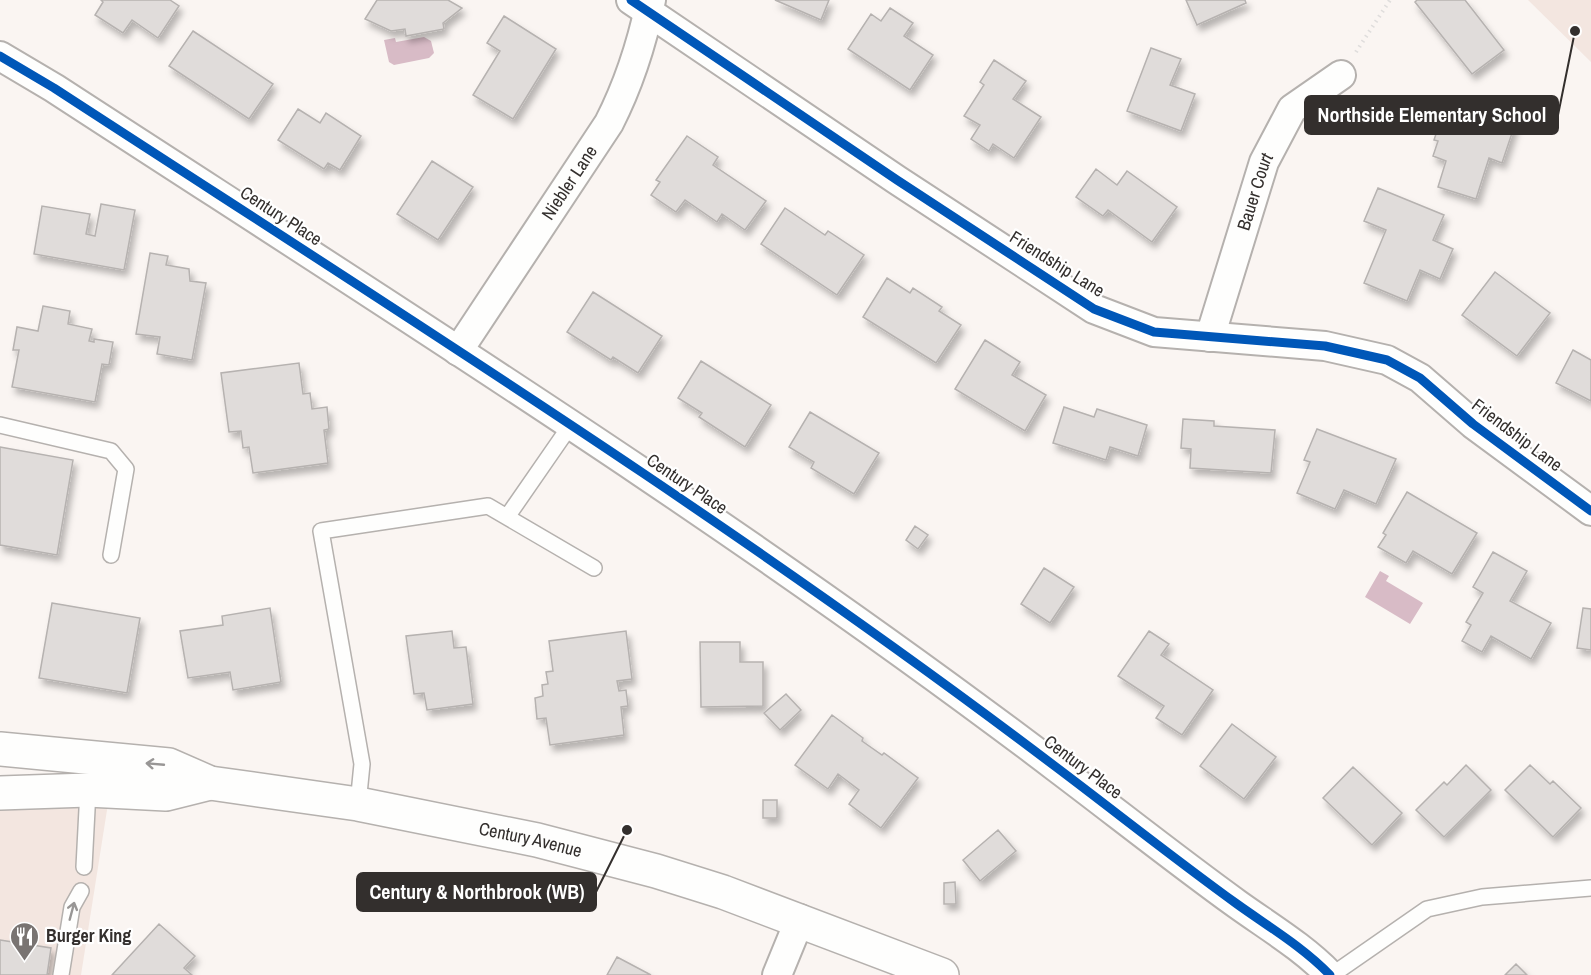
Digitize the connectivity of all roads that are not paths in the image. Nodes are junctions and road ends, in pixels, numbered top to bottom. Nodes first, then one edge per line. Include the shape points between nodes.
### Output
1 (643, 4) edge
2 (0, 56) edge
3 (1341, 75) road end
4 (1210, 338) junction
5 (458, 351) junction
6 (0, 425) edge
7 (570, 426) junction
8 (1591, 511) edge
9 (507, 517) junction
10 (111, 555) dead end
11 (594, 568) dead end
12 (0, 749) edge
13 (210, 783) junction
14 (88, 790) junction
15 (0, 793) edge
16 (358, 804) junction
17 (84, 867) dead end
18 (1591, 888) edge
19 (81, 891) dead end
20 (800, 919) junction
21 (61, 975) edge
22 (777, 975) edge
23 (942, 975) edge
24 (1331, 975) edge

1 - 4 street, Friendship Lane via 887,174 1094,309 1154,332
1 - 5 street, Niebler Lane via 643,40 609,123
2 - 5 street, Century Place
3 - 4 street, Bauer Court via 1292,109 1264,162
4 - 8 street, Friendship Lane via 1325,346 1387,360 1420,378 1473,424
5 - 7 street, Century Place
6 - 10 lane via 111,451 126,469
7 - 9 lane
7 - 24 street, Century Place via 780,566 1000,724
9 - 11 lane
9 - 16 lane via 489,506 321,531 363,764
13 -> 12 main road, Century Avenue via 169,765
13 - 14 main road, Century Avenue via 166,794
13 - 16 main road, Century Avenue
14 - 15 main road, Century Avenue
14 - 17 lane
16 - 20 main road, Century Avenue via 537,840 656,871
18 - 24 lane via 1482,897 1427,909
21 -> 19 lane via 72,907
20 - 22 street
20 - 23 main road, Century Avenue

